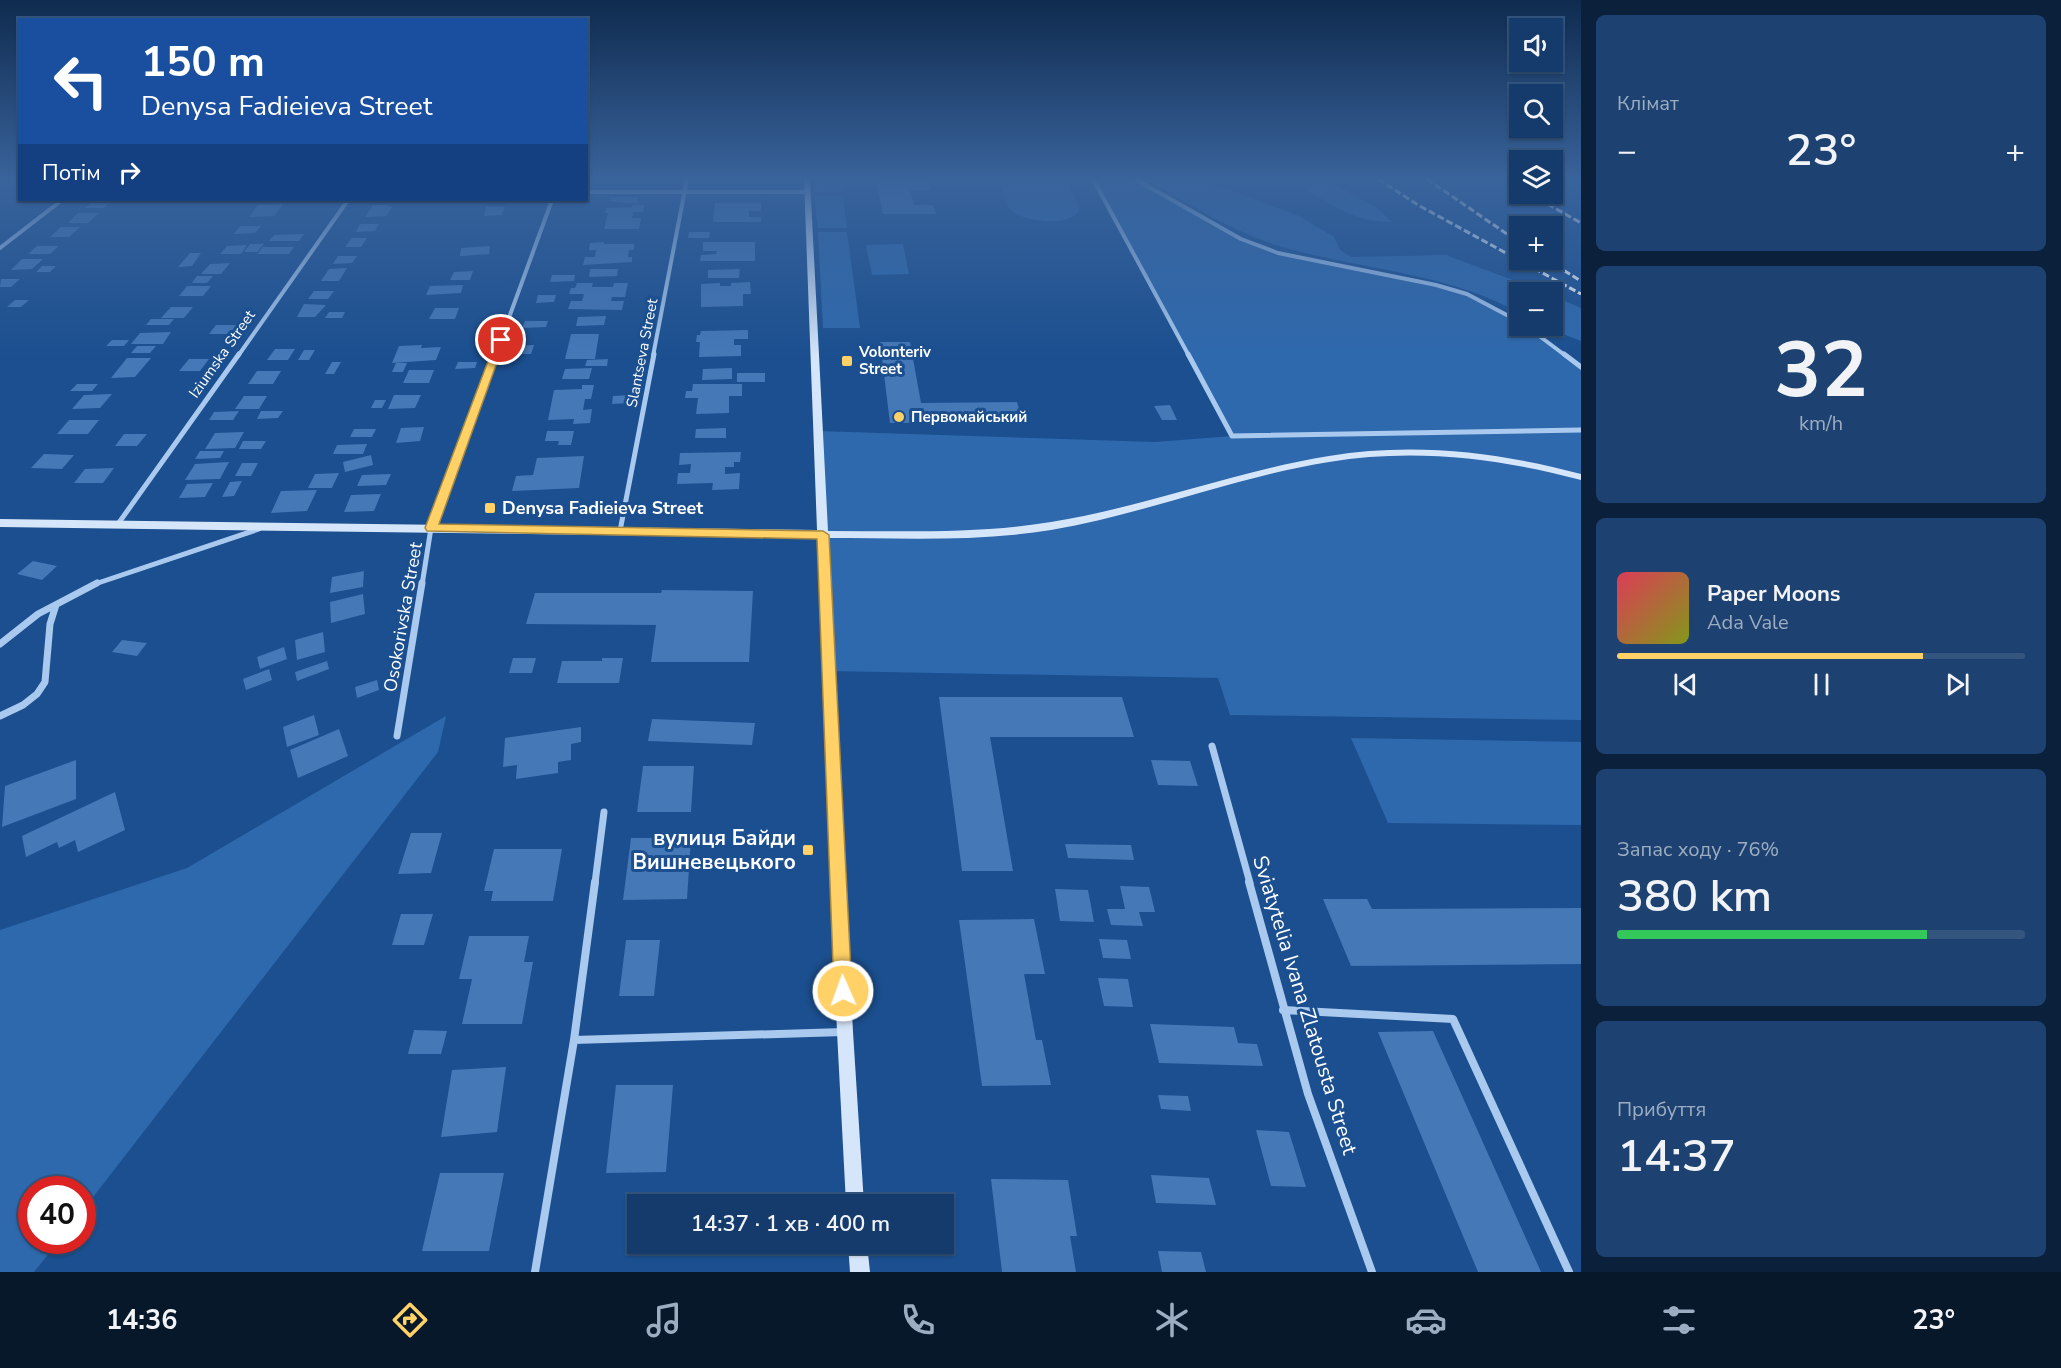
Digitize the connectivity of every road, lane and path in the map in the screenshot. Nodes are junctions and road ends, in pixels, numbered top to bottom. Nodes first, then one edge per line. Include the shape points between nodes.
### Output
1 (12, 238) edge
2 (321, 238) edge
3 (538, 238) edge
4 (676, 238) edge
5 (809, 238) edge
6 (1125, 238) edge
7 (1240, 238) edge
8 (0, 248) edge
9 (1509, 316) edge
10 (1539, 336) edge
11 (1581, 368) edge
12 (1581, 430) edge
13 (1581, 477) edge
14 (0, 523) edge
15 (118, 524) junction
16 (269, 526) junction
17 (431, 528) junction
18 (621, 531) junction
19 (823, 535) junction
20 (56, 604) junction
21 (0, 644) edge
22 (0, 716) edge
23 (397, 736) dead end
24 (1212, 746) dead end
25 (604, 812) dead end
26 (1283, 1010) junction
27 (845, 1032) junction
28 (574, 1040) junction
29 (854, 1194) edge
30 (859, 1254) edge
31 (535, 1272) edge
32 (860, 1272) edge
33 (1372, 1272) edge
34 (1569, 1272) edge

1 - 8 street
2 - 15 street, Iziumska Street
3 - 17 street, Osokorivska Street
4 - 18 street, Slantseva Street
5 - 19 street
6 - 12 street via 1232,436
7 - 9 street via 1278,253 1436,285 1467,294
10 - 11 street
13 - 19 street via 1461,454 1371,453 1325,460 1049,527 968,533
14 - 15 street
15 - 16 street
16 - 17 street
16 - 20 street via 88,586
17 - 18 street
17 - 23 street, Osokorivska Street
18 - 19 street
19 - 27 street
20 - 21 street
20 - 22 street via 46,636 46,684 32,701
24 - 26 street, Sviatytelia Ivana Zlatousta Street
25 - 28 street
26 - 33 street, Sviatytelia Ivana Zlatousta Street via 1308,1094
26 - 34 street via 1453,1019
27 - 28 street
27 - 29 street
28 - 31 street
30 - 32 street

